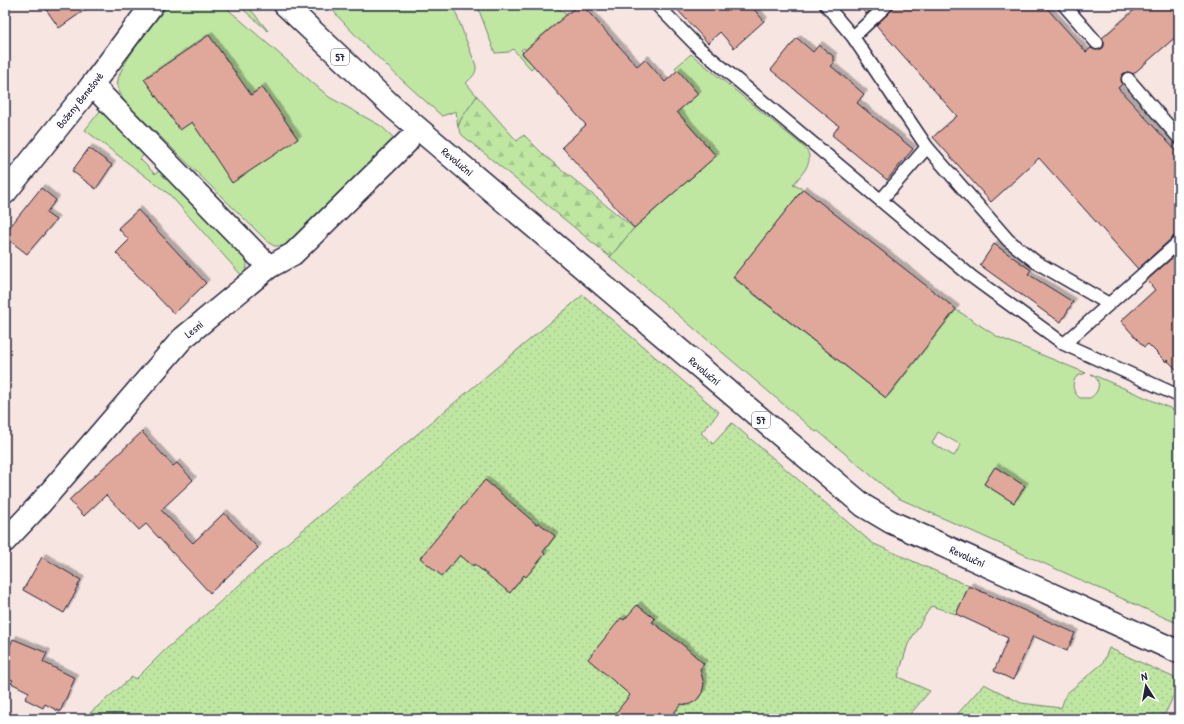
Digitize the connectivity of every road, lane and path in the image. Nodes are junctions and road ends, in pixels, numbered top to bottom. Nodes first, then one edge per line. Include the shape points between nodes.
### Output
1 (152, 5) edge
2 (285, 5) edge
3 (657, 5) edge
4 (826, 5) edge
5 (887, 5) edge
6 (1064, 5) edge
7 (853, 36) junction
8 (1097, 43) dead end
9 (1128, 79) dead end
10 (92, 85) junction
11 (1179, 138) edge
12 (407, 142) dead end
13 (927, 147) junction
14 (5, 193) edge
15 (881, 200) junction
16 (1179, 242) edge
17 (270, 267) junction
18 (1109, 304) junction
19 (1064, 344) junction
20 (1179, 396) edge
21 (5, 541) edge
22 (1179, 652) edge

1 - 10 main road, Boženy Benešové
2 - 22 main road, Revoluční / 57 via 394,108 864,506 891,522
3 - 15 lane via 699,48
4 - 7 lane
5 - 7 lane
6 - 8 lane
7 - 13 lane
9 - 11 lane
10 - 14 main road, Boženy Benešové
10 - 17 main road
12 - 17 main road, Lesní via 293,254
13 - 15 lane
13 - 18 lane via 1008,240 1036,262
15 - 19 lane via 972,277
16 - 18 lane
17 - 21 main road, Lesní via 182,339 40,505
18 - 19 lane
19 - 20 lane

